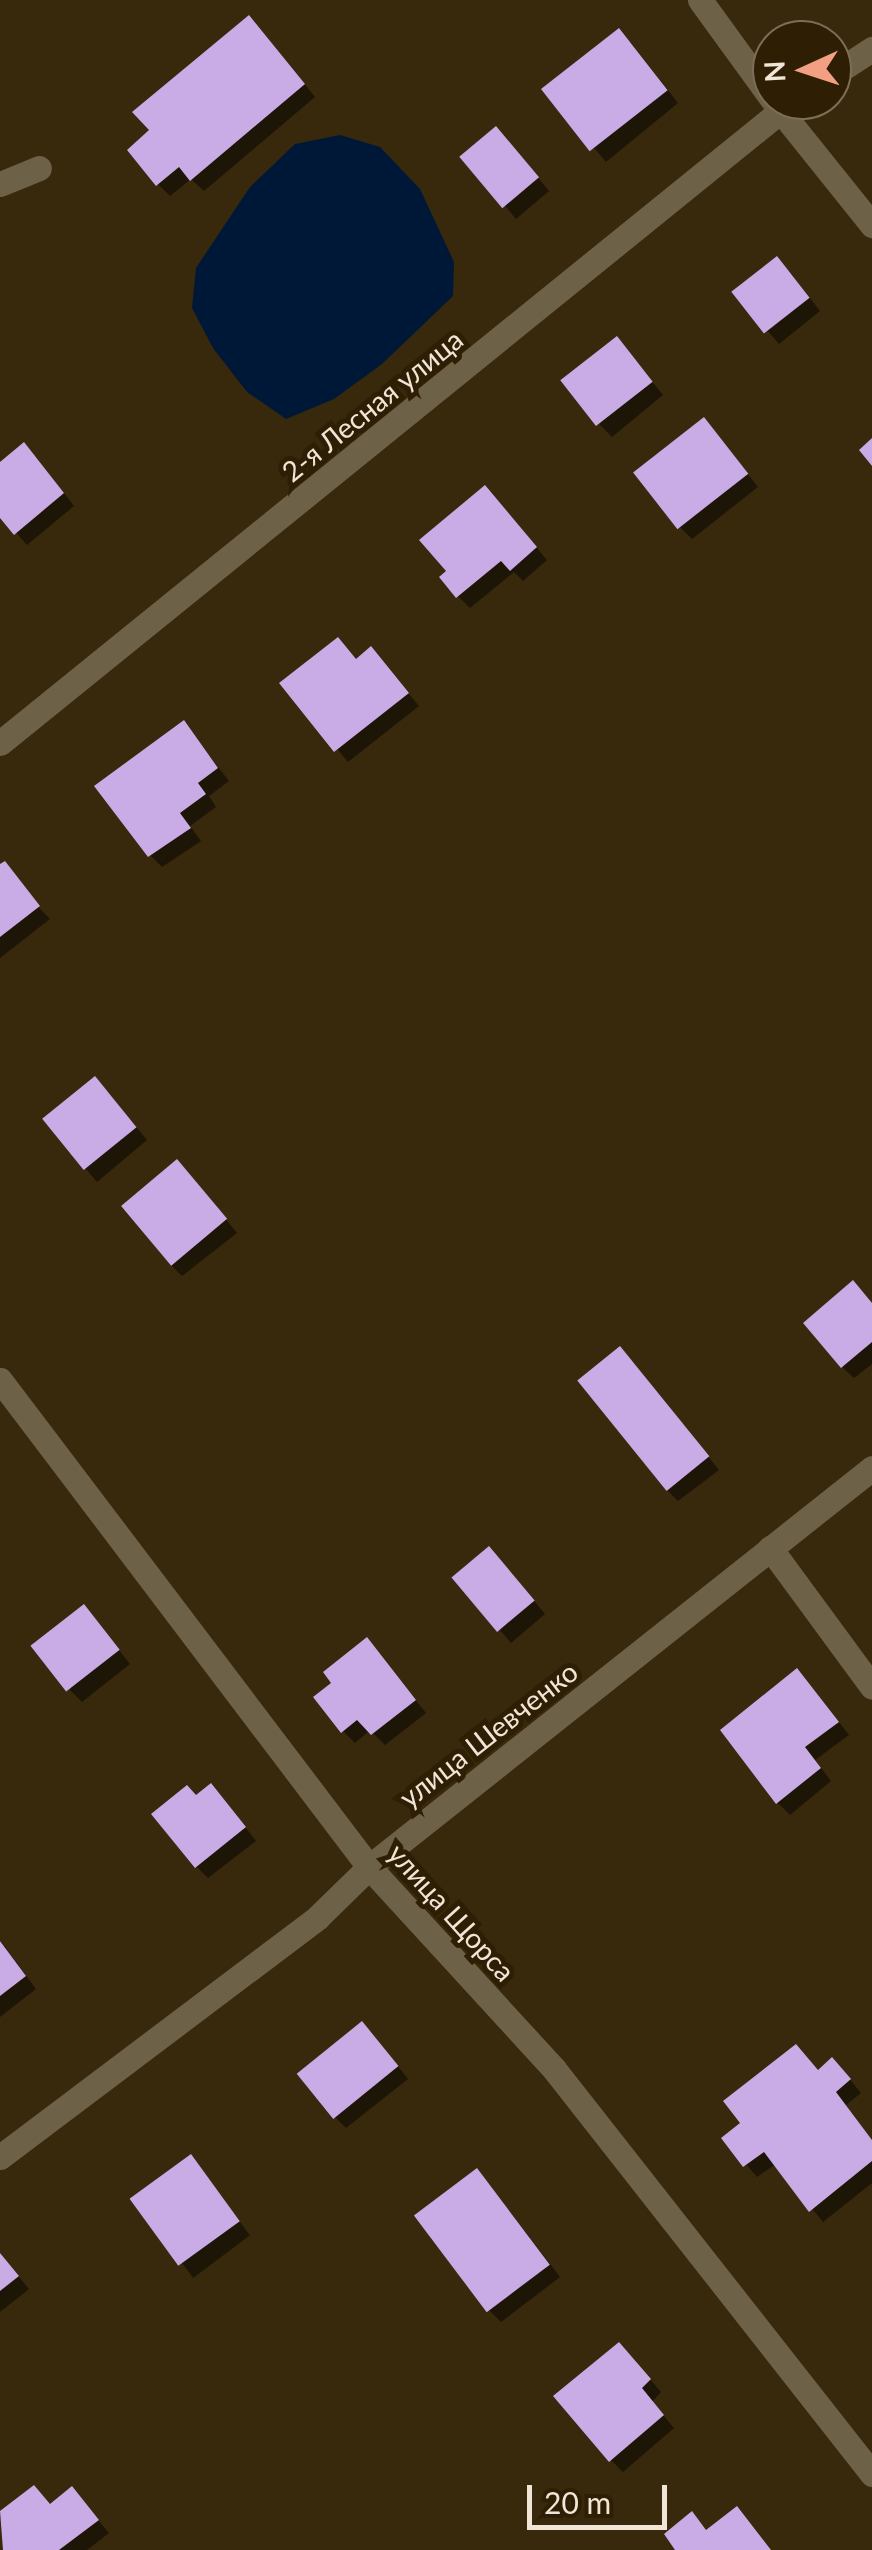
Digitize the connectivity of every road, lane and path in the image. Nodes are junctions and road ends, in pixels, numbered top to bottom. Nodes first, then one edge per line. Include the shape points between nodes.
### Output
1 (700, 0) edge
2 (752, 67) edge
3 (757, 120) edge
4 (793, 120) edge
5 (38, 168) dead end
6 (0, 184) edge
7 (872, 225) edge
8 (0, 743) edge
9 (0, 1380) edge
10 (872, 1468) edge
11 (770, 1548) junction
12 (872, 1687) edge
13 (369, 1867) junction
14 (0, 2157) edge
15 (872, 2474) edge

1 - 2 street
3 - 8 street, 2-я Лесная улица
4 - 7 street
5 - 6 street
9 - 13 street, улица Щорса
10 - 11 street, улица Шевченко
11 - 12 street
11 - 13 street, улица Шевченко
13 - 14 street, улица Шевченко via 318,1917
13 - 15 street, улица Щорса via 554,2070

